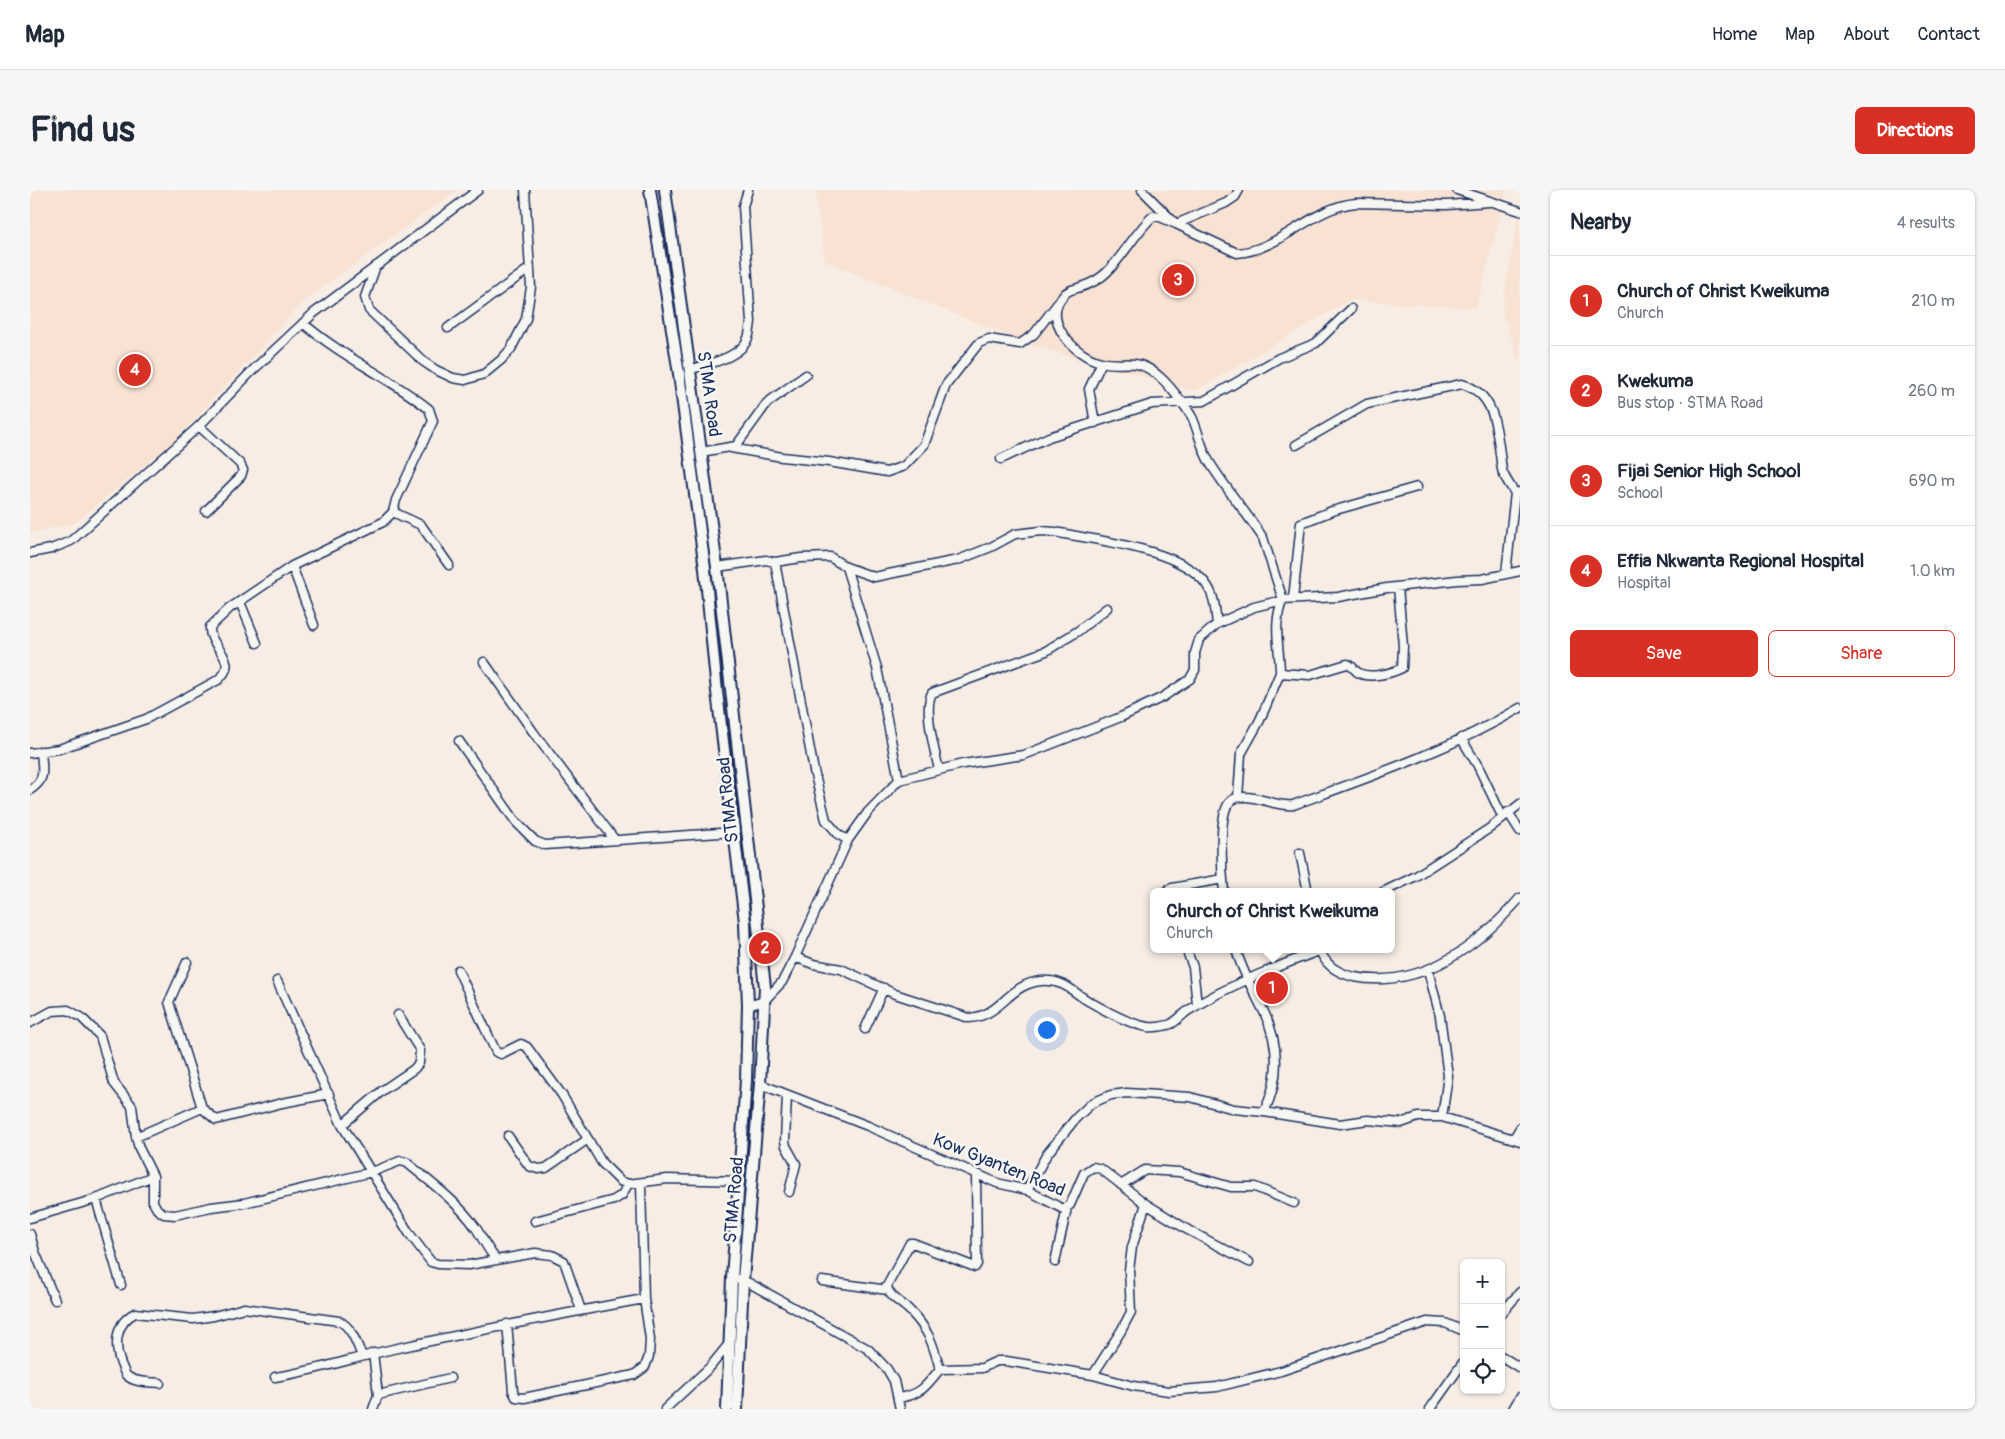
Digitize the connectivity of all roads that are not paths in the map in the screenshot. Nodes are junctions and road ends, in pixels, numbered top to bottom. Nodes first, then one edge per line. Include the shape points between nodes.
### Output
1 (478, 190) edge
2 (525, 190) edge
3 (650, 190) edge
4 (665, 190) edge
5 (748, 190) edge
6 (1142, 190) edge
7 (1239, 190) edge
8 (1457, 190) edge
9 (1489, 202) junction
10 (1520, 211) edge
11 (1176, 224) junction
12 (376, 266) junction
13 (530, 268) junction
14 (1065, 293) junction
15 (1352, 309) dead end
16 (303, 323) junction
17 (448, 328) dead end
18 (1102, 362) junction
19 (689, 370) junction
20 (806, 375) dead end
21 (1180, 402) junction
22 (1095, 423) junction
23 (199, 426) junction
24 (1296, 445) dead end
25 (731, 448) junction
26 (701, 452) junction
27 (1001, 459) dead end
28 (1417, 487) dead end
29 (1518, 492) edge
30 (206, 511) dead end
31 (393, 512) junction
32 (30, 553) edge
33 (775, 562) junction
34 (449, 564) dead end
35 (292, 566) junction
36 (717, 567) junction
37 (846, 567) junction
38 (1520, 571) edge
39 (1506, 574) junction
40 (1398, 587) junction
41 (1293, 599) junction
42 (1283, 600) junction
43 (240, 602) junction
44 (1107, 608) dead end
45 (1217, 624) junction
46 (314, 625) dead end
47 (257, 643) dead end
48 (484, 662) dead end
49 (1280, 673) junction
50 (1520, 708) edge
51 (1461, 738) junction
52 (459, 741) dead end
53 (41, 751) junction
54 (30, 753) edge
55 (940, 770) junction
56 (900, 780) junction
57 (30, 790) edge
58 (1238, 797) junction
59 (1520, 804) edge
60 (1505, 814) junction
61 (1520, 831) edge
62 (734, 832) junction
63 (615, 840) junction
64 (848, 840) junction
65 (1300, 853) dead end
66 (1223, 880) junction
67 (1172, 888) edge
68 (1224, 888) edge
69 (1307, 888) edge
70 (1391, 888) edge
71 (1520, 898) edge
72 (1188, 953) edge
73 (1238, 953) edge
74 (1314, 953) edge
75 (1321, 953) edge
76 (795, 957) junction
77 (186, 962) dead end
78 (458, 970) dead end
79 (1428, 970) junction
80 (1248, 980) junction
81 (277, 981) dead end
82 (884, 988) junction
83 (764, 1001) junction
84 (1197, 1005) junction
85 (748, 1006) junction
86 (398, 1015) dead end
87 (30, 1023) edge
88 (865, 1029) dead end
89 (760, 1084) junction
90 (328, 1094) junction
91 (787, 1095) junction
92 (202, 1108) junction
93 (1264, 1112) junction
94 (1442, 1117) junction
95 (342, 1125) junction
96 (1520, 1128) edge
97 (508, 1136) dead end
98 (136, 1137) junction
99 (588, 1139) junction
100 (1517, 1139) edge
101 (372, 1172) junction
102 (976, 1174) junction
103 (153, 1176) junction
104 (740, 1181) junction
105 (628, 1184) junction
106 (641, 1184) junction
107 (1121, 1185) junction
108 (1027, 1190) junction
109 (789, 1192) dead end
110 (96, 1199) junction
111 (1294, 1203) dead end
112 (1146, 1204) junction
113 (1067, 1208) junction
114 (30, 1218) edge
115 (535, 1222) dead end
116 (30, 1234) edge
117 (497, 1260) junction
118 (1055, 1262) dead end
119 (1249, 1262) dead end
120 (732, 1278) junction
121 (743, 1280) junction
122 (822, 1281) dead end
123 (122, 1285) dead end
124 (888, 1290) junction
125 (1520, 1292) edge
126 (644, 1299) junction
127 (55, 1300) dead end
128 (1505, 1309) edge
129 (581, 1310) junction
130 (507, 1324) junction
131 (1460, 1329) edge
132 (728, 1345) junction
133 (373, 1354) junction
134 (362, 1356) junction
135 (1505, 1359) edge
136 (1460, 1367) edge
137 (1520, 1368) edge
138 (940, 1369) junction
139 (1093, 1375) junction
140 (274, 1377) dead end
141 (450, 1378) dead end
142 (160, 1383) dead end
143 (378, 1394) junction
144 (1520, 1397) edge
145 (899, 1398) junction
146 (374, 1409) edge
147 (665, 1409) edge
148 (727, 1409) edge
149 (737, 1409) edge
150 (900, 1409) edge
151 (1430, 1409) edge
152 (1513, 1409) edge

1 - 12 street
2 - 13 street
3 - 62 main road, STMA Road via 705,569
4 - 19 main road, STMA Road
5 - 19 street via 743,206 750,322 748,338 743,347 732,354
6 - 11 street
7 - 11 street via 1235,198 1226,203
8 - 9 street
9 - 10 street
9 - 11 street via 1341,204 1267,246 1237,253
11 - 14 street via 1153,216 1105,274
12 - 13 street via 365,297 368,310 436,370 465,380 484,374 510,349 526,319
12 - 16 street
13 - 17 street
14 - 18 street via 1056,314 1063,334 1070,345 1082,354
14 - 25 street via 1034,334 1020,344 989,339 979,343 946,385 924,445 904,466 887,472
15 - 21 street via 1316,343 1279,358 1204,401
16 - 23 street
16 - 31 street via 345,355 405,391 432,413 432,420
18 - 21 street via 1143,366 1162,378
18 - 22 street via 1089,389
19 - 26 main road, STMA Road
20 - 25 street via 767,403 736,446
21 - 22 street via 1152,404
21 - 42 street via 1192,418 1209,462 1263,538
22 - 27 street via 1049,437
23 - 30 street via 243,470 241,476
23 - 32 street via 71,541
24 - 29 street via 1367,404 1462,384 1479,392 1491,407 1503,472
25 - 26 street
26 - 36 main road, STMA Road
28 - 41 street via 1301,523
29 - 39 street
31 - 34 street via 421,526
31 - 35 street via 383,522
33 - 36 street via 766,560
33 - 37 street via 830,557
33 - 64 street via 826,820 832,829
35 - 43 street
35 - 46 street
36 - 83 main road, STMA Road via 749,835
37 - 45 street via 879,576 958,560 1015,534 1055,532 1163,555 1188,567 1205,582 1212,594
37 - 56 street via 877,668
38 - 39 street
39 - 40 street
40 - 41 street via 1338,597
40 - 49 street via 1402,668 1366,675 1347,664 1310,675
41 - 42 street
42 - 45 street via 1254,607
42 - 49 street via 1277,619
43 - 47 street
43 - 53 street via 210,627 226,659 226,670 218,680 146,719 59,749
44 - 55 street via 1046,651 932,693 929,702 931,726
45 - 55 street via 1199,640 1195,670 1190,679 1163,696 1121,717 1024,755
48 - 63 street
49 - 58 street via 1241,754
50 - 51 street
51 - 58 street via 1391,769 1292,805
51 - 60 street
52 - 63 street via 516,822 535,841 545,845
53 - 54 street
53 - 57 street via 42,777 40,784
55 - 56 street
56 - 64 street via 868,812
58 - 66 street via 1229,801 1225,810
59 - 60 street
60 - 61 street
60 - 70 street via 1490,828 1416,876
62 - 63 street
62 - 85 main road, STMA Road via 745,922
64 - 76 street
65 - 69 street
66 - 67 street
66 - 68 street
71 - 79 street via 1480,938
72 - 84 street via 1193,967
73 - 80 street
74 - 80 street
75 - 79 street via 1322,958 1342,974 1367,979
76 - 82 street via 841,969
76 - 83 street via 782,982
77 - 92 street via 169,1002
78 - 99 street via 496,1052 502,1054 521,1044 527,1047 562,1095
79 - 94 street via 1440,1016 1448,1076
80 - 84 street
80 - 93 street via 1265,1014 1277,1058 1274,1088
81 - 90 street
82 - 84 street via 969,1018 995,1009 1020,987 1043,981 1063,983 1091,1003 1148,1027 1170,1024
82 - 88 street
83 - 85 street
83 - 89 main road, STMA Road
85 - 104 main road, STMA Road
86 - 95 street via 420,1050 419,1063
87 - 98 street via 52,1011 68,1010 98,1033 114,1083 132,1106
89 - 91 street, Kow Gyanten Road
89 - 121 main road, STMA Road
90 - 92 street via 216,1120
90 - 95 street
91 - 102 street, Kow Gyanten Road via 868,1126
91 - 109 street via 785,1142 796,1164
92 - 98 street
93 - 94 street via 1340,1124 1368,1120 1400,1123 1418,1116
93 - 108 street via 1234,1109 1190,1097 1127,1093 1111,1096 1092,1103 1076,1118 1047,1154
94 - 100 street
95 - 101 street
96 - 100 street
97 - 99 street via 529,1166 538,1169 546,1168
98 - 103 street
99 - 105 street via 606,1168
101 - 103 street via 244,1203 175,1215 164,1214 153,1202
101 - 117 street via 400,1161 406,1162 460,1209
101 - 117 street via 431,1262 469,1265
102 - 108 street, Kow Gyanten Road
102 - 124 street via 975,1267 913,1242 887,1286
103 - 110 street
104 - 106 street via 667,1179
104 - 120 main road, STMA Road
105 - 106 street
105 - 115 street via 622,1195 614,1200
106 - 126 street
107 - 111 street via 1145,1170 1179,1172 1231,1187 1255,1187
107 - 112 street, Kow Gyanten Road
107 - 113 street, Kow Gyanten Road via 1101,1169 1093,1168 1084,1173
108 - 113 street, Kow Gyanten Road via 1063,1209
110 - 114 street
110 - 123 street
112 - 119 street, Kow Gyanten Road
112 - 139 street via 1132,1247 1129,1270 1131,1312
113 - 118 street
116 - 127 street
117 - 129 street via 535,1253 559,1257 564,1260
120 - 121 street
120 - 132 main road, STMA Road
121 - 145 street via 868,1349 887,1369
121 - 149 main road, STMA Road
122 - 124 street
124 - 138 street via 931,1337
125 - 128 street
126 - 129 street
126 - 130 street via 650,1339 645,1367 634,1374 524,1398 516,1397 513,1391
129 - 130 street
130 - 133 street
131 - 139 street via 1445,1323 1427,1322 1281,1371 1217,1387 1169,1391 1133,1386
132 - 147 street
132 - 148 main road, STMA Road
133 - 134 street
133 - 143 street
134 - 140 street via 309,1372
134 - 142 street via 350,1332 339,1320 244,1308 193,1319 135,1313 127,1317 119,1329 116,1339 119,1359 124,1372 133,1379
135 - 137 street
136 - 151 street
138 - 139 street via 982,1368 1006,1360
138 - 145 street via 926,1387 913,1396
141 - 143 street
143 - 146 street
144 - 152 street
145 - 150 street

